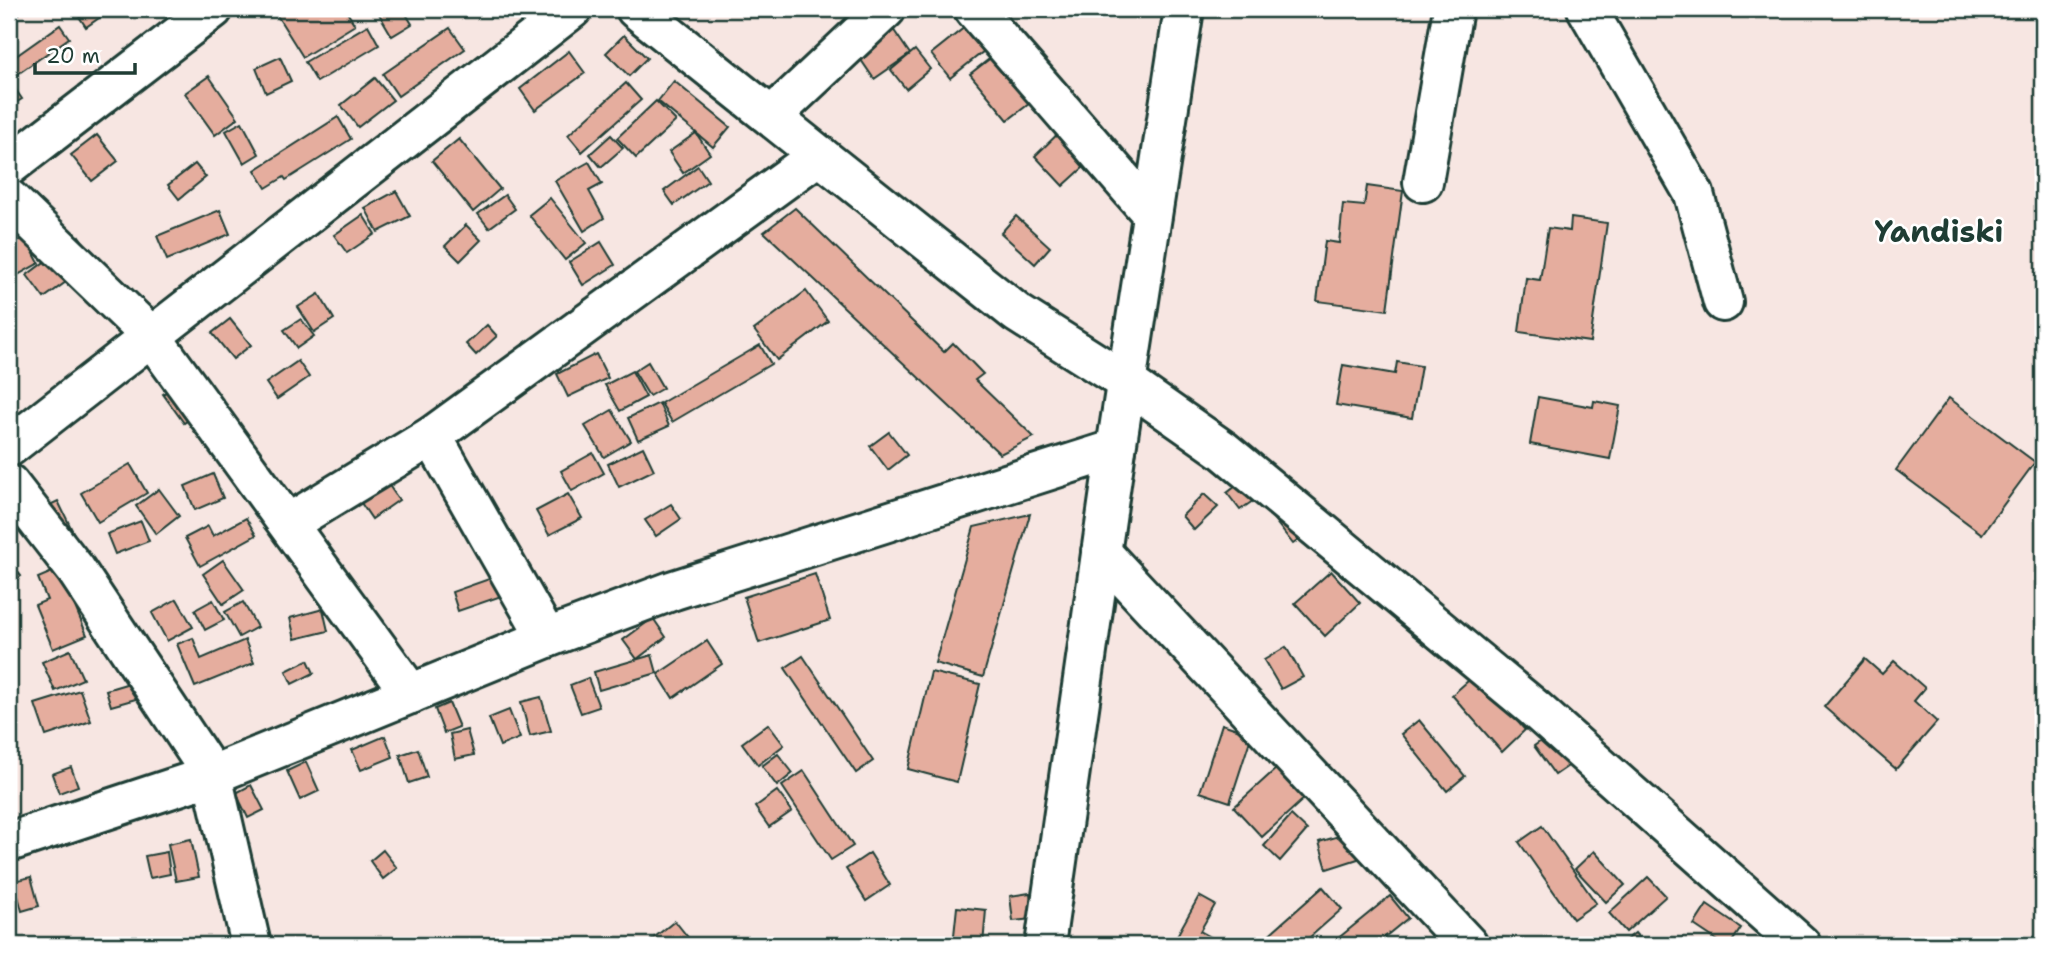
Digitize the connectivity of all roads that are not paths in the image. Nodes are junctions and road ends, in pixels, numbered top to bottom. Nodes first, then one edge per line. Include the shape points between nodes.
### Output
1 (213, 9) edge
2 (572, 9) edge
3 (636, 9) edge
4 (886, 9) edge
5 (974, 9) edge
6 (1184, 9) edge
7 (1453, 9) edge
8 (1587, 9) edge
9 (772, 116) junction
10 (819, 155) junction
11 (9, 166) edge
12 (1423, 182) dead end
13 (9, 199) edge
14 (1153, 214) junction
15 (1723, 302) dead end
16 (151, 336) junction
17 (1126, 382) junction
18 (432, 436) junction
19 (9, 447) edge
20 (1116, 449) junction
21 (9, 484) edge
22 (289, 523) junction
23 (1101, 551) junction
24 (547, 638) junction
25 (411, 694) junction
26 (212, 775) junction
27 (9, 842) edge
28 (251, 945) edge
29 (1045, 945) edge
30 (1468, 945) edge
31 (1801, 945) edge

1 - 11 street
2 - 16 street
3 - 9 street
4 - 9 street
5 - 14 street
6 - 14 street
7 - 12 street
8 - 15 street via 1694,194
9 - 10 street
10 - 17 street via 1017,313
10 - 18 street
13 - 16 street
14 - 17 street
16 - 19 street
16 - 22 street
17 - 20 street
17 - 31 street via 1223,450 1534,708
18 - 22 street
18 - 24 street
20 - 23 street
20 - 24 street via 698,582
21 - 26 street via 76,570
22 - 25 street
23 - 29 street
23 - 30 street
24 - 25 street
25 - 26 street
26 - 27 street
26 - 28 street

